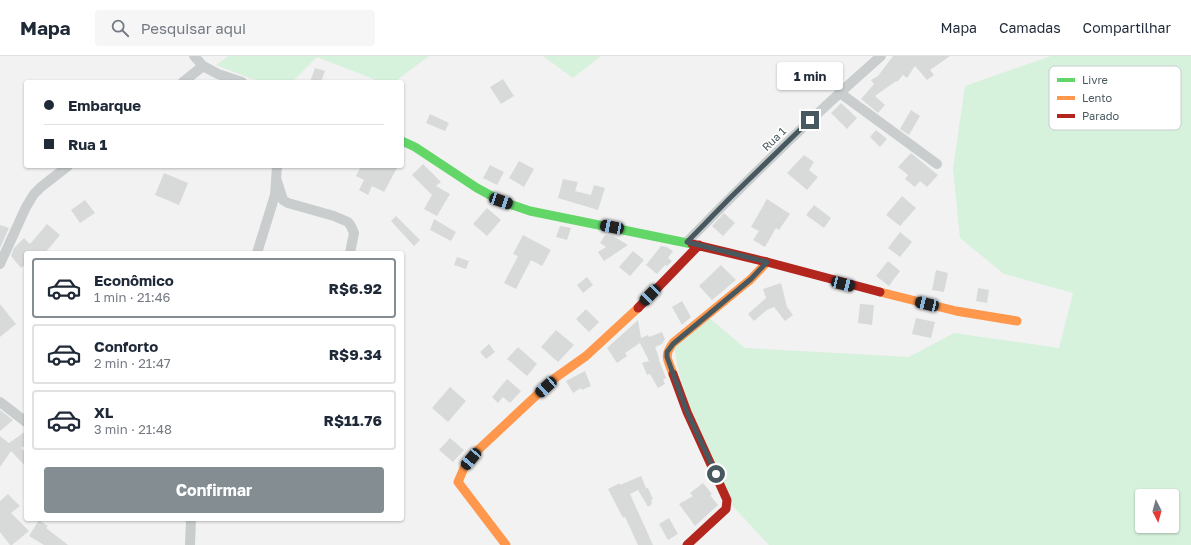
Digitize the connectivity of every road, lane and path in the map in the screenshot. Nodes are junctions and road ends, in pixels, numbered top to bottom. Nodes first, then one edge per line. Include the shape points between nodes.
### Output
1 (194, 56) edge
2 (881, 56) edge
3 (203, 66) junction
4 (186, 80) edge
5 (236, 80) edge
6 (840, 93) junction
7 (404, 142) edge
8 (937, 164) dead end
9 (65, 168) edge
10 (277, 168) edge
11 (277, 181) junction
12 (687, 242) junction
13 (699, 245) junction
14 (258, 251) edge
15 (350, 251) edge
16 (767, 262) junction
17 (0, 264) edge
18 (1017, 321) dead end
19 (0, 402) edge
20 (24, 420) edge
21 (191, 521) edge
22 (190, 545) edge
23 (506, 545) edge
24 (687, 545) edge

1 - 3 street
2 - 6 street, Rua 1
3 - 4 street
3 - 5 street
6 - 8 street
6 - 12 street, Rua 1
7 - 12 street via 501,201 530,211
9 - 17 street via 34,194
10 - 11 street
11 - 14 street
11 - 15 street via 283,200 288,203 348,222 354,233
12 - 13 street
13 - 16 street
13 - 23 street via 631,315 586,356 555,378 517,412 478,450 464,468 458,482
16 - 18 street via 956,311
16 - 24 street via 667,352 687,412 727,500 726,509
19 - 20 street
21 - 22 street

